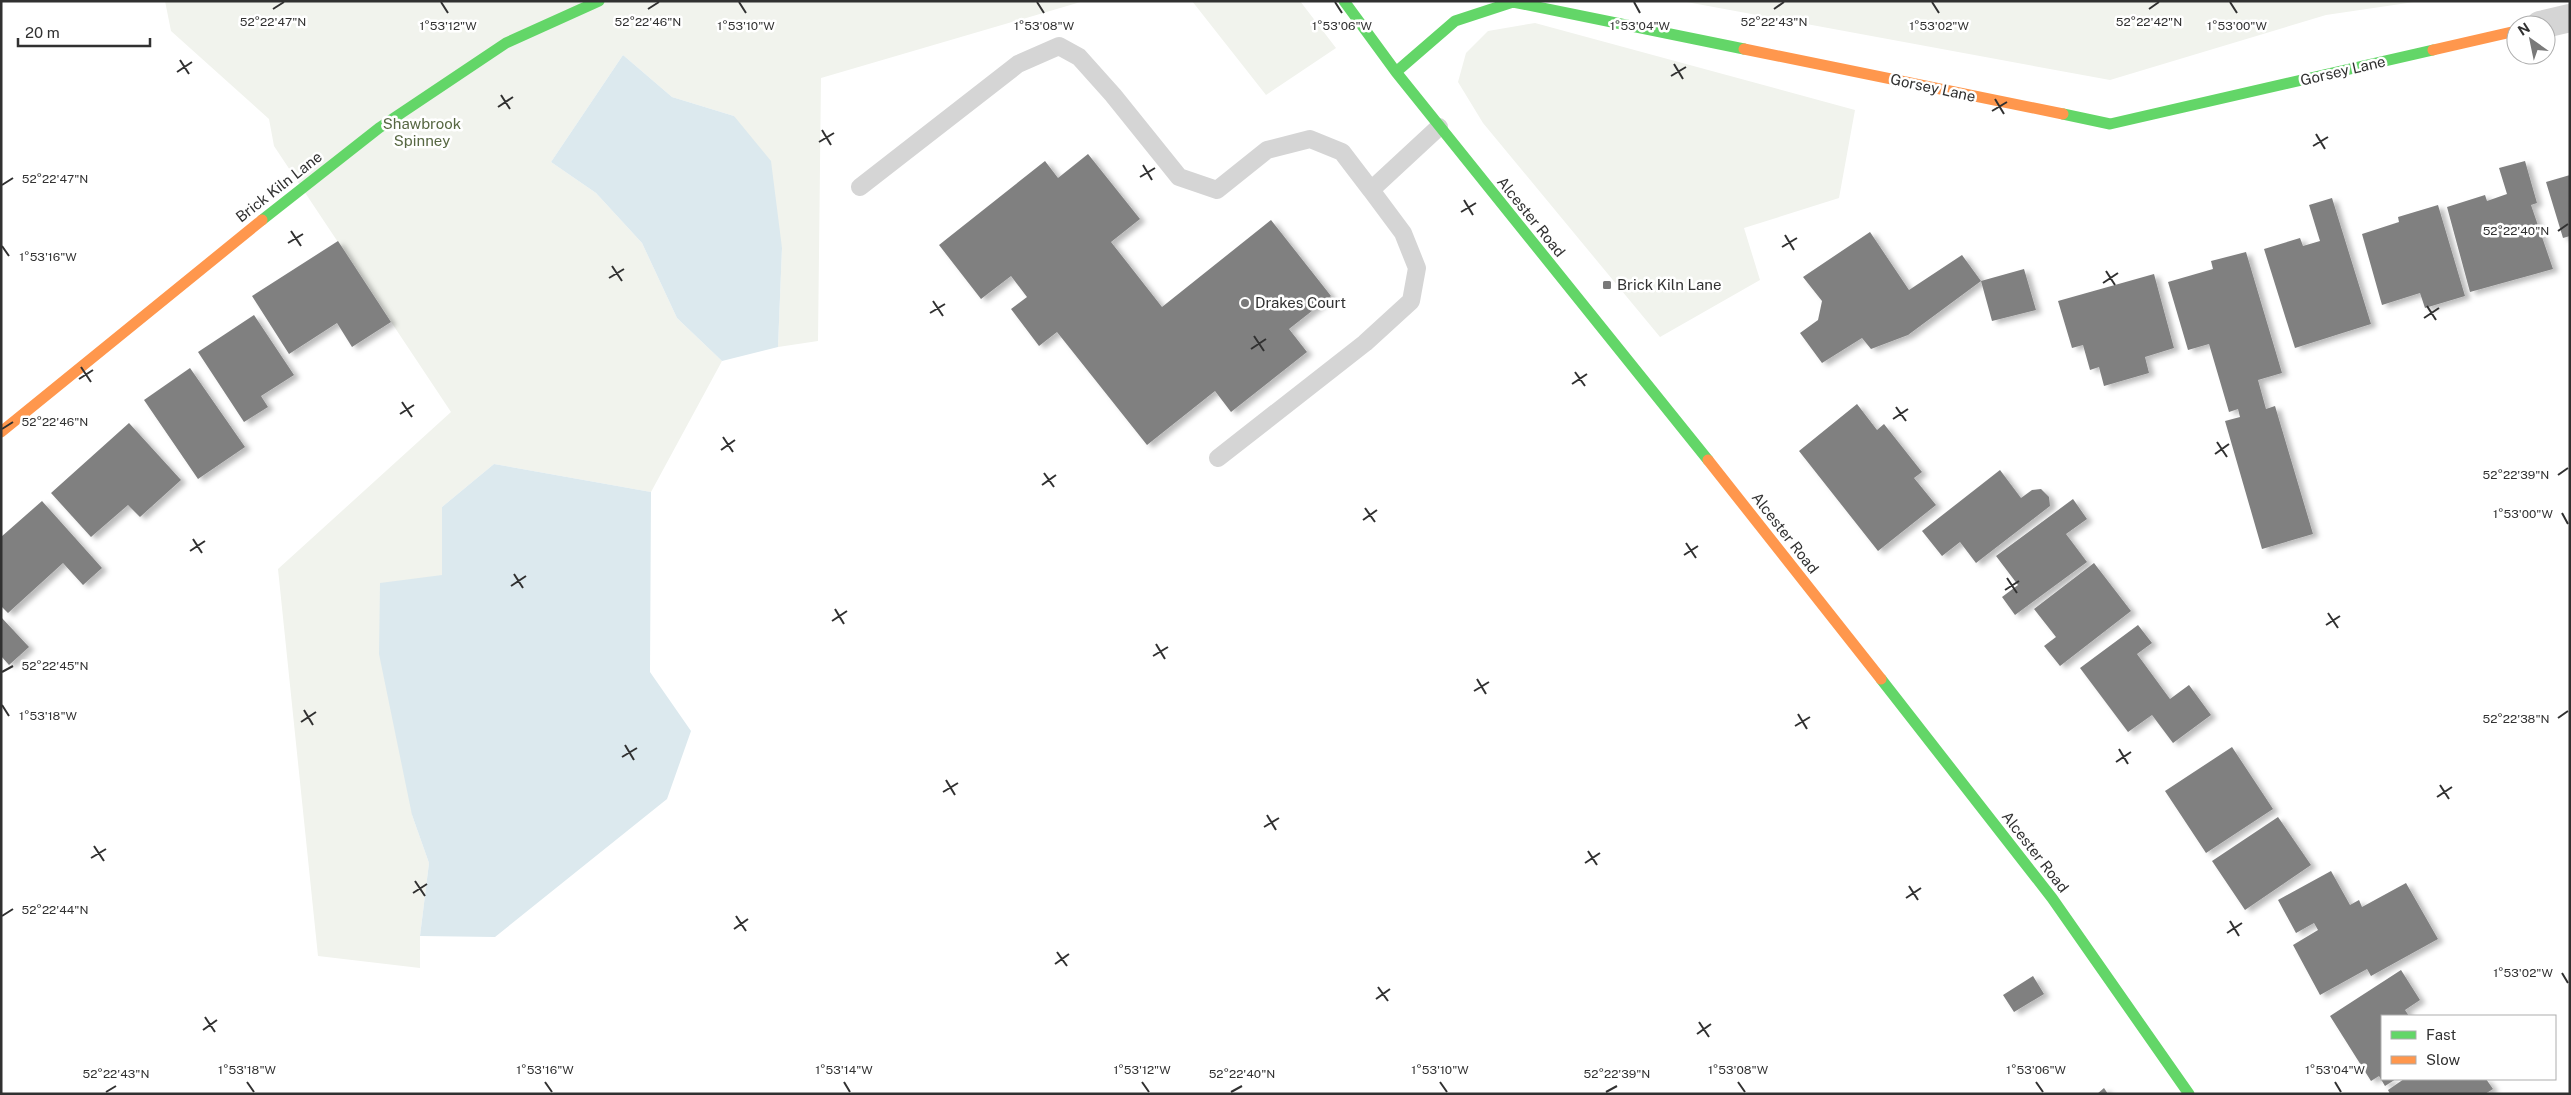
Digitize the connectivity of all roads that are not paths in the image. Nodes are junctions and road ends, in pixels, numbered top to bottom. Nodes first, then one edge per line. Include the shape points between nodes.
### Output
1 (599, 1) edge
2 (1344, 1) edge
3 (2570, 18) edge
4 (2556, 21) edge
5 (2506, 33) edge
6 (1396, 72) junction
7 (1439, 127) junction
8 (860, 187) dead end
9 (1371, 190) junction
10 (1, 432) edge
11 (1218, 458) dead end
12 (2189, 1094) edge

1 - 10 street, Brick Kiln Lane via 506,44 379,128
2 - 6 street, Alcester Road
3 - 4 street
5 - 6 street, Gorsey Lane via 2110,124 1513,2 1455,21
6 - 7 street, Alcester Road
7 - 9 lane
7 - 12 street, Alcester Road via 1761,526 2052,898
8 - 9 lane via 1018,64 1059,46 1078,58 1113,95 1178,177 1216,190 1267,150 1310,139 1342,152
9 - 11 lane via 1403,234 1417,268 1411,301 1365,343

